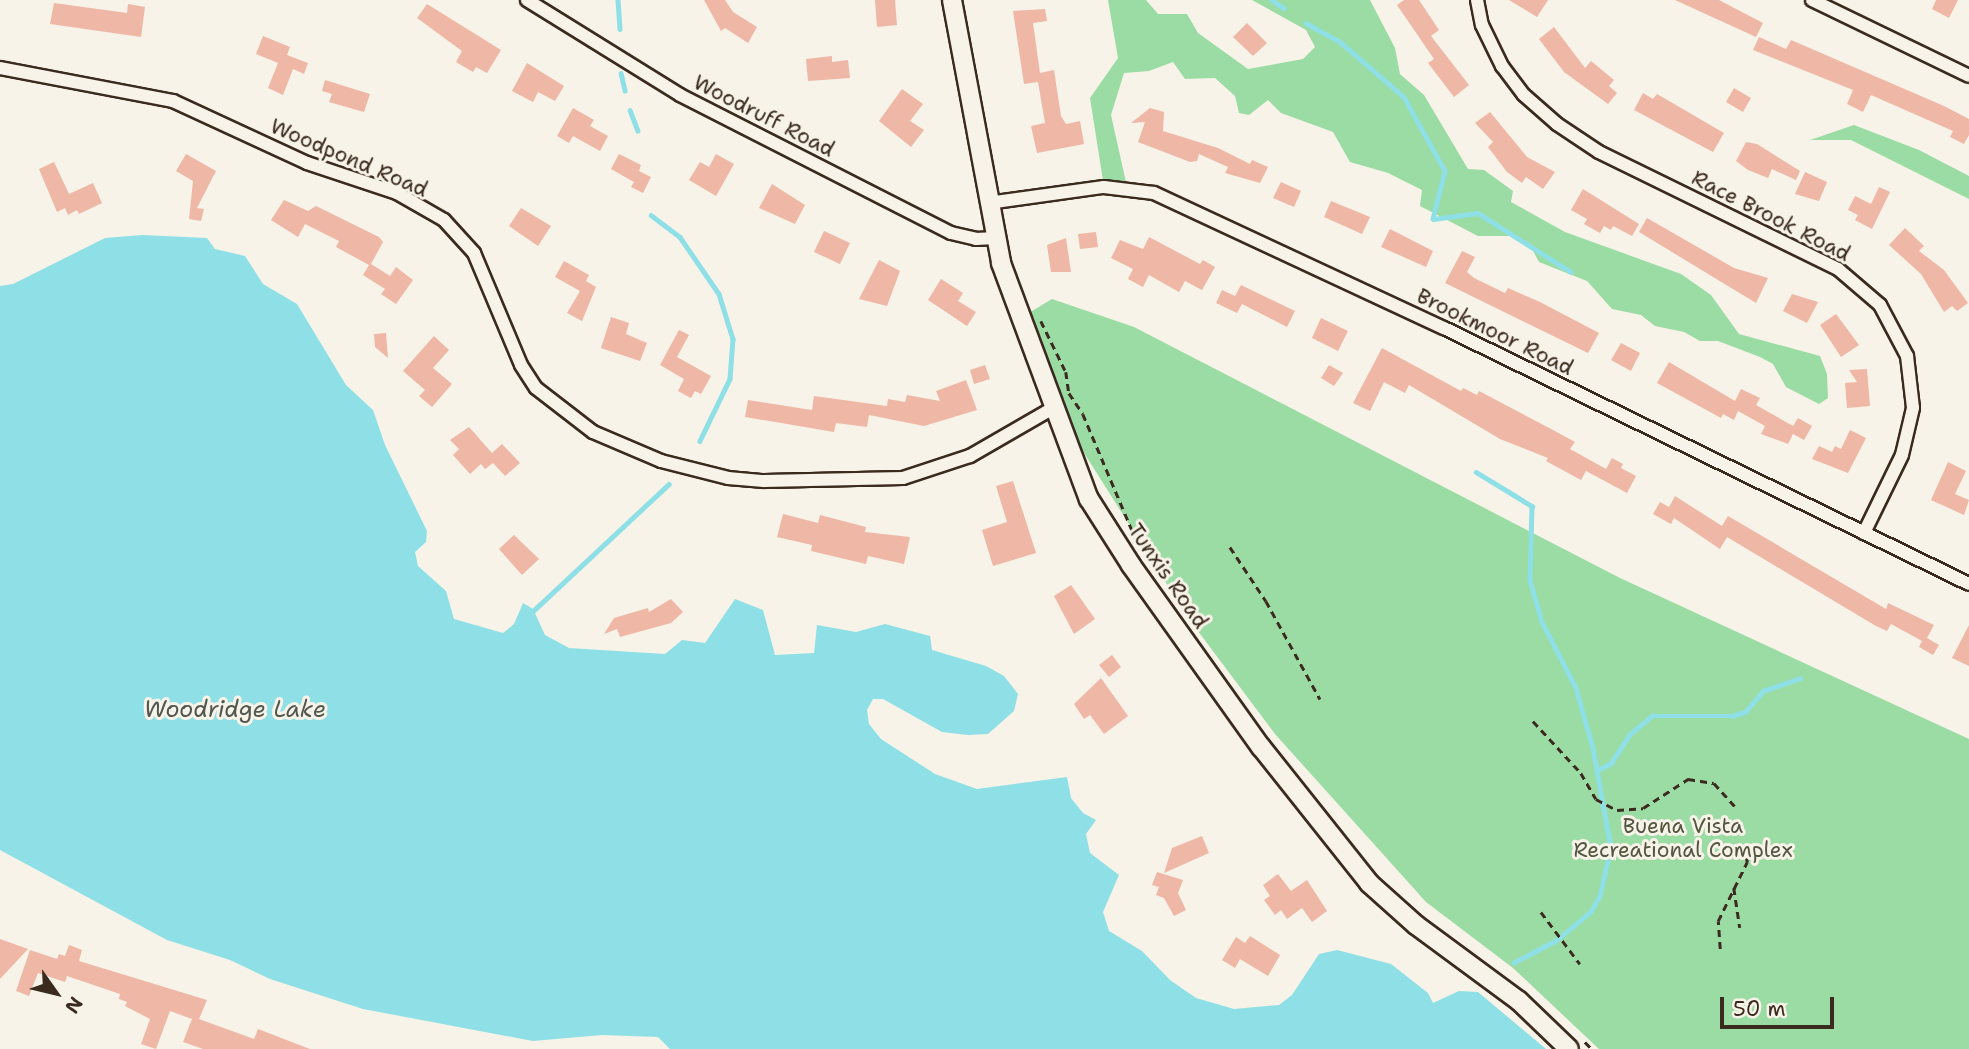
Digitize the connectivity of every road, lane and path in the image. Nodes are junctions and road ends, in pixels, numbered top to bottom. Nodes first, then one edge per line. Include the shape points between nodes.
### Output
1 (527, 0) edge
2 (952, 0) edge
3 (1477, 0) edge
4 (1812, 0) edge
5 (0, 68) edge
6 (1969, 76) edge
7 (988, 203) junction
8 (995, 238) junction
9 (1037, 313) dead end
10 (1055, 407) junction
11 (1864, 533) junction
12 (1230, 547) dead end
13 (1142, 553) dead end
14 (1969, 584) edge
15 (1320, 699) dead end
16 (1533, 721) dead end
17 (1735, 806) dead end
18 (1745, 850) dead end
19 (1734, 888) junction
20 (1541, 912) dead end
21 (1740, 928) dead end
22 (1720, 949) dead end
23 (1580, 964) dead end
24 (1572, 1041) edge
25 (1592, 1049) edge

1 - 8 street, Woodruff Road via 692,101 951,233
2 - 7 street, Tunxis Road
3 - 11 street, Race Brook Road via 1488,40 1513,81 1575,138 1838,268 1880,305 1907,356 1913,408 1902,455
4 - 6 street
5 - 10 street, Woodpond Road via 173,101 307,163 397,194 444,220 474,253 521,365 536,388 593,432 661,461 728,478 764,481 903,478 970,456
7 - 8 street, Tunxis Road
7 - 11 street, Brookmoor Road via 1104,187 1154,193
8 - 10 street, Tunxis Road
9 - 13 path via 1054,341 1069,393 1083,414
10 - 24 street, Tunxis Road via 1089,499 1109,533 1304,805 1388,902
11 - 14 street, Brookmoor Road
12 - 15 path
16 - 17 path via 1581,773 1596,799 1608,806 1638,810 1679,782 1701,779 1714,783
18 - 19 path via 1747,862
19 - 21 path
19 - 22 path via 1716,928
20 - 23 path
24 - 25 path

